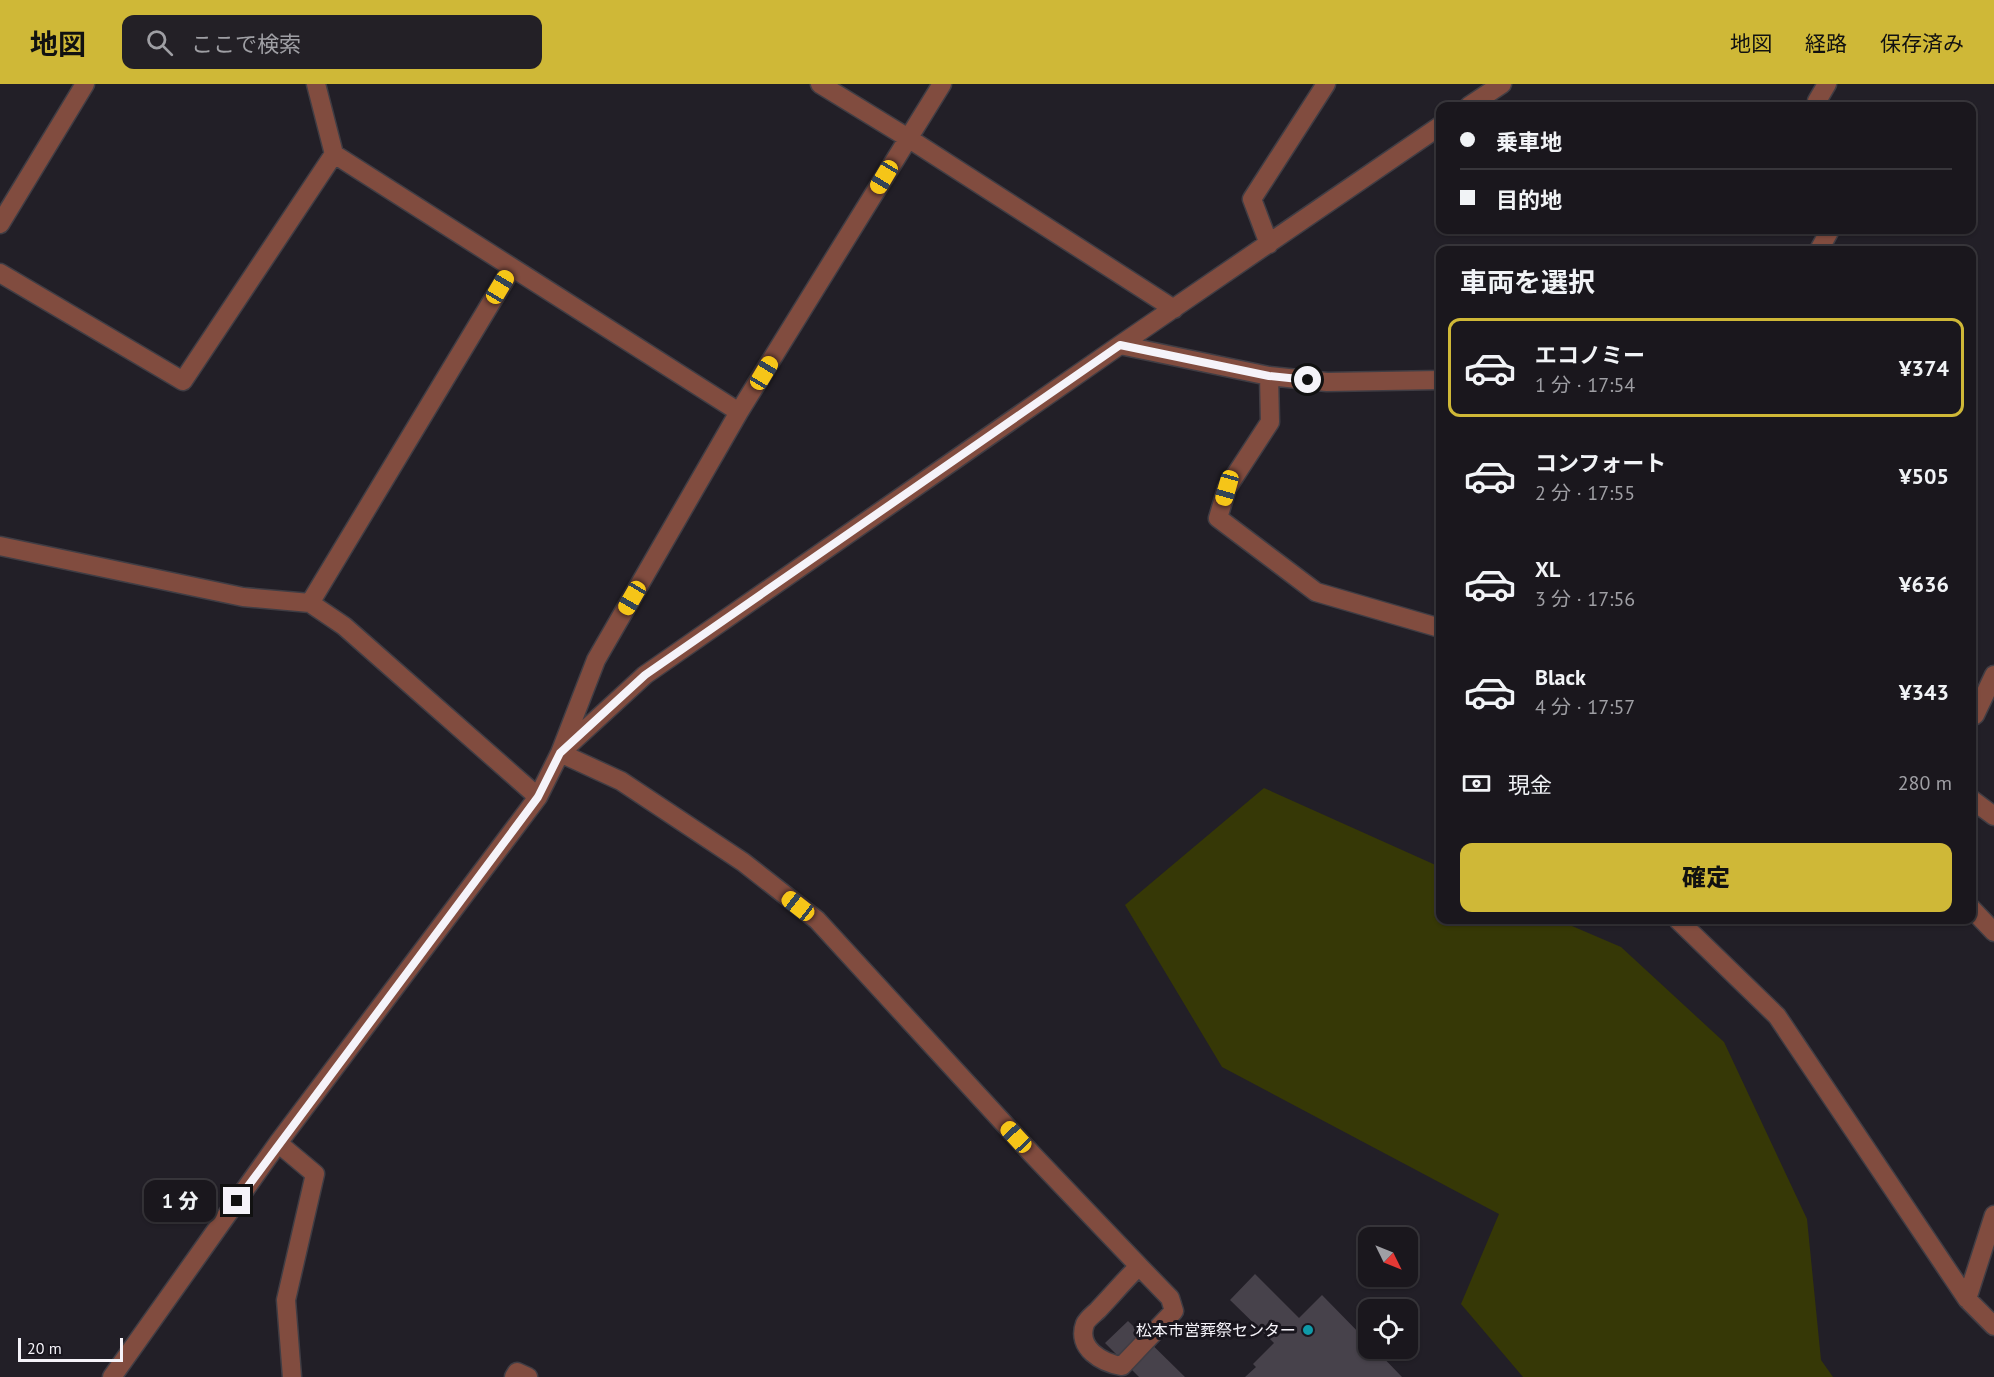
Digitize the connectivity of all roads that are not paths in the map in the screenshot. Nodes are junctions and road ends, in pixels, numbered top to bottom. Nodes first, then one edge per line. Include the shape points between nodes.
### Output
1 (85, 84) edge
2 (316, 84) edge
3 (820, 84) edge
4 (942, 84) edge
5 (1326, 84) edge
6 (1502, 84) edge
7 (1827, 84) edge
8 (1475, 102) edge
9 (1817, 102) edge
10 (1436, 129) edge
11 (908, 138) junction
12 (334, 154) junction
13 (0, 224) edge
14 (1269, 244) junction
15 (512, 268) junction
16 (0, 273) edge
17 (1174, 309) junction
18 (1120, 345) junction
19 (1269, 376) junction
20 (1436, 380) edge
21 (739, 412) junction
22 (0, 546) edge
23 (310, 603) junction
24 (1436, 627) edge
25 (1994, 675) edge
26 (1976, 710) edge
27 (560, 753) junction
28 (538, 797) junction
29 (1976, 803) edge
30 (1994, 816) edge
31 (1976, 913) edge
32 (1682, 924) edge
33 (1994, 932) edge
34 (278, 1143) junction
35 (1994, 1215) edge
36 (1139, 1266) junction
37 (1967, 1299) junction
38 (1994, 1326) edge
39 (112, 1377) edge
40 (292, 1377) edge
41 (514, 1377) edge
42 (528, 1377) edge

1 - 13 street
2 - 12 street
3 - 11 street
4 - 11 street
5 - 14 street via 1252,199
6 - 8 street
7 - 9 street
10 - 14 street
11 - 17 street
11 - 21 street
12 - 15 street
12 - 16 street via 183,381
14 - 17 street
15 - 21 street
15 - 23 street
17 - 18 street
18 - 19 street
18 - 27 street via 645,675
19 - 20 street via 1326,382
19 - 24 street via 1270,422 1227,488 1218,518 1317,592
21 - 27 street via 596,660
22 - 23 street via 243,597
23 - 28 street via 344,626
25 - 26 street
27 - 28 street
27 - 36 street via 631,787 743,862 817,920
28 - 34 street
29 - 30 street
31 - 33 street
32 - 37 street via 1777,1016
34 - 39 street
34 - 40 street via 315,1174 286,1300
35 - 37 street
36 - 36 street via 1170,1298 1174,1311 1122,1366 1114,1365 1091,1352 1083,1338 1086,1322
37 - 38 street
41 - 42 street via 517,1372

